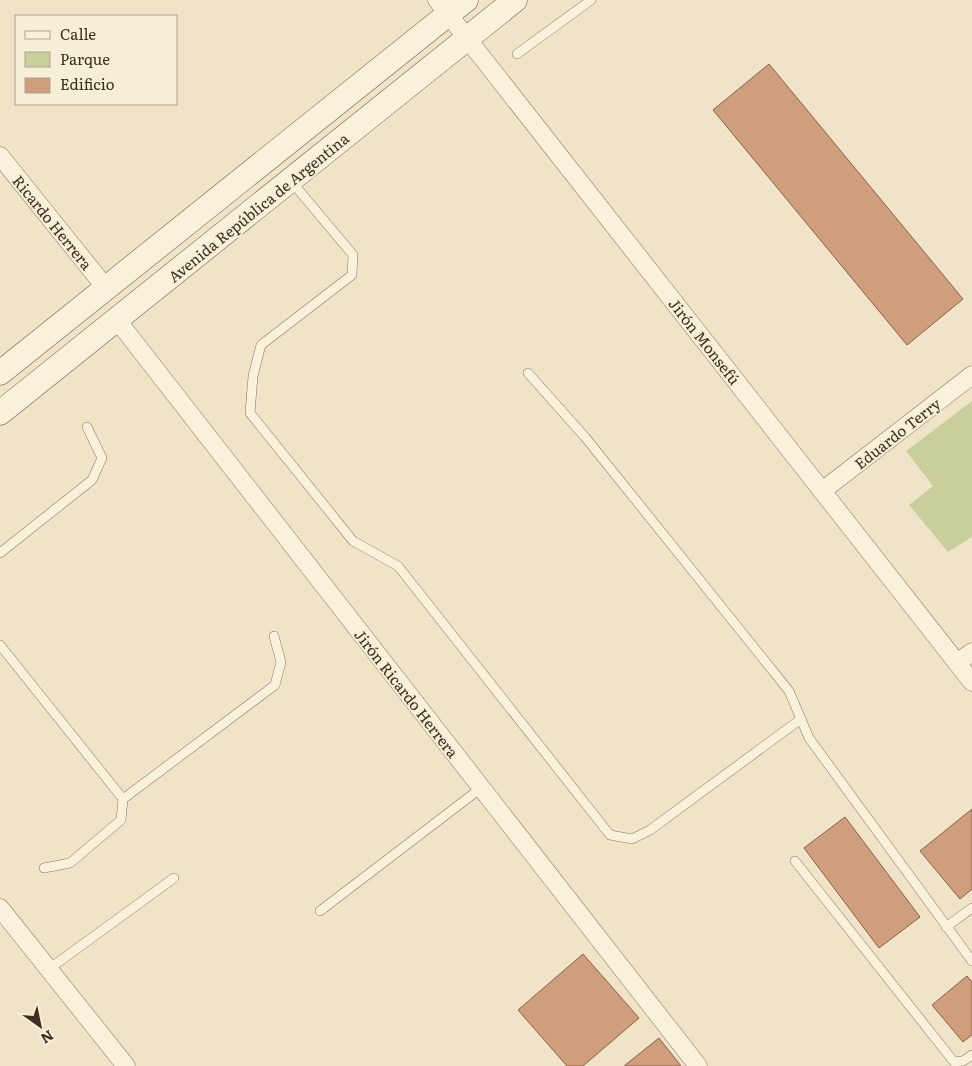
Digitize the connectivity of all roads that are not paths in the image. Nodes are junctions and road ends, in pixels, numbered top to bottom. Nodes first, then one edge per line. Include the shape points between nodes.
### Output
1 (515, 0) edge
2 (591, 0) edge
3 (450, 5) edge
4 (467, 38) junction
5 (517, 54) dead end
6 (0, 156) edge
7 (290, 180) junction
8 (106, 288) junction
9 (116, 320) junction
10 (0, 373) edge
11 (528, 373) dead end
12 (972, 375) edge
13 (0, 413) edge
14 (87, 427) dead end
15 (822, 491) junction
16 (0, 553) edge
17 (274, 636) dead end
18 (0, 645) edge
19 (972, 652) edge
20 (957, 663) junction
21 (972, 682) edge
22 (801, 719) junction
23 (481, 788) junction
24 (123, 799) junction
25 (795, 861) dead end
26 (44, 868) dead end
27 (174, 878) dead end
28 (972, 908) edge
29 (0, 909) edge
30 (320, 910) dead end
31 (946, 927) junction
32 (972, 961) edge
33 (49, 969) junction
34 (972, 1054) edge
35 (126, 1066) edge
36 (698, 1066) edge

1 - 4 main road, Avenida República de Argentina
2 - 5 lane
3 - 4 street, Jirón Monsefú
3 - 8 main road, Avenida República de Argentina
4 - 7 main road, Avenida República de Argentina
4 - 15 street, Jirón Monsefú
6 - 8 street, Ricardo Herrera
7 - 9 main road, Avenida República de Argentina
7 - 22 lane via 353,255 352,275 262,345 253,376 250,413 353,541 398,566 610,835 632,839 650,830
8 - 10 main road, Avenida República de Argentina
9 - 13 main road, Avenida República de Argentina
9 - 23 street, Jirón Ricardo Herrera
11 - 22 lane via 585,437 789,691
12 - 15 street, Eduardo Terry
14 - 16 lane via 102,458 92,480
15 - 20 street, Jirón Monsefú
17 - 24 lane via 282,662 275,685
18 - 24 lane
19 - 20 street
20 - 21 street, Jirón Monsefú
22 - 31 lane via 809,738
23 - 30 lane
23 - 36 street, Jirón Ricardo Herrera
24 - 26 lane via 120,820 70,863
25 - 34 lane via 954,1062 963,1062
27 - 33 lane
28 - 31 lane
29 - 33 street
31 - 32 lane
33 - 35 street

